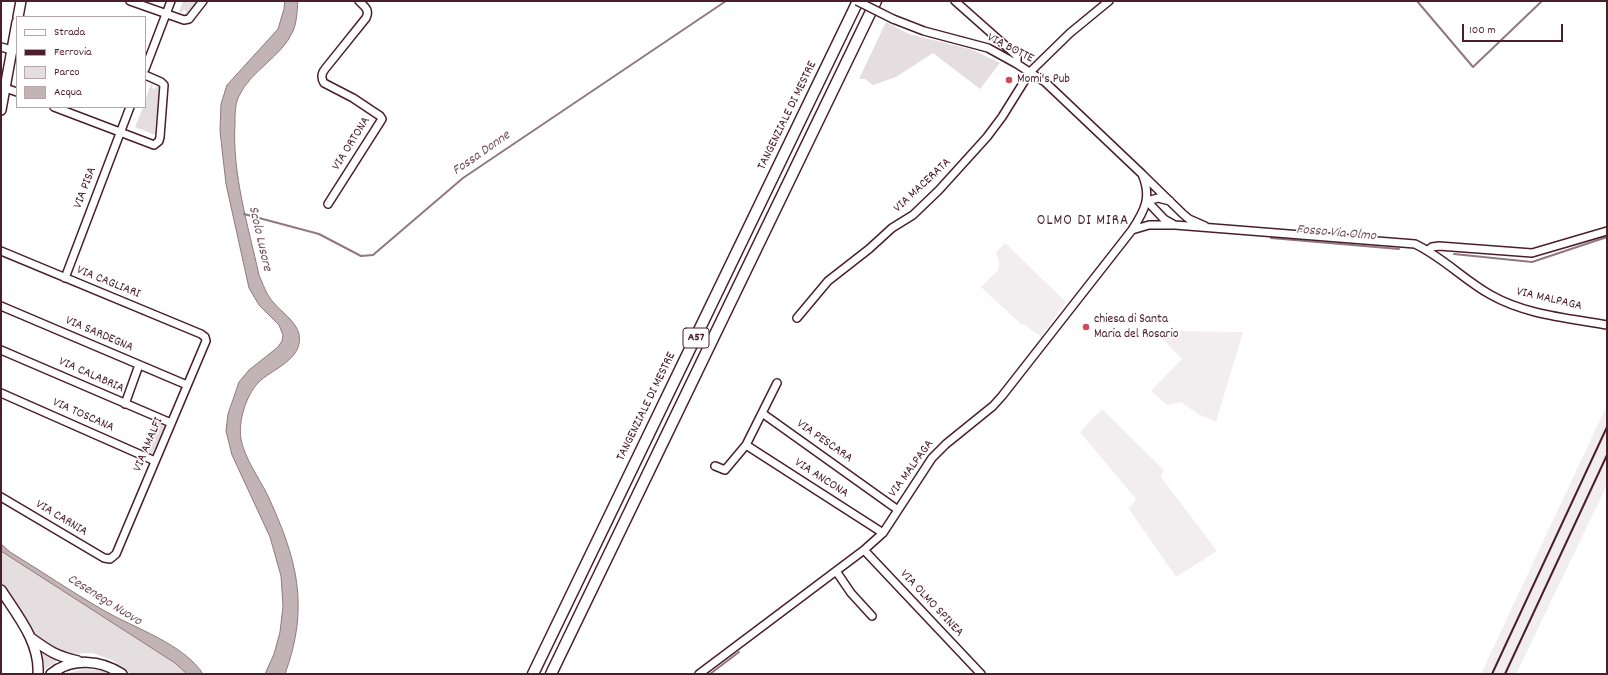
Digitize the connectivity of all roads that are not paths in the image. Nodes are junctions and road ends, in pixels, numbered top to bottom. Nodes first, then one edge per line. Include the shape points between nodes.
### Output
1 (21, 1) edge
2 (130, 1) edge
3 (171, 1) edge
4 (203, 1) edge
5 (360, 1) edge
6 (858, 1) edge
7 (876, 1) edge
8 (955, 1) edge
9 (1108, 1) edge
10 (166, 14) junction
11 (18, 16) edge
12 (16, 30) edge
13 (1, 47) edge
14 (12, 50) junction
15 (1017, 64) junction
16 (146, 66) edge
17 (1030, 72) junction
18 (146, 75) edge
19 (5, 88) junction
20 (16, 92) edge
21 (57, 108) edge
22 (130, 108) edge
23 (1, 110) edge
24 (120, 133) junction
25 (1142, 174) junction
26 (1147, 201) junction
27 (1171, 202) junction
28 (328, 204) dead end
29 (1175, 226) junction
30 (1209, 227) junction
31 (1132, 230) junction
32 (1607, 231) edge
33 (1428, 250) junction
34 (1, 251) edge
35 (65, 278) junction
36 (1, 306) edge
37 (797, 318) dead end
38 (1607, 326) edge
39 (205, 337) joint
40 (1, 350) edge
41 (139, 365) junction
42 (777, 383) dead end
43 (187, 385) junction
44 (1, 393) edge
45 (125, 404) junction
46 (762, 413) junction
47 (171, 423) junction
48 (746, 445) junction
49 (155, 461) junction
50 (715, 466) dead end
51 (1, 497) edge
52 (898, 510) junction
53 (883, 533) junction
54 (864, 550) junction
55 (110, 559) joint
56 (836, 572) junction
57 (1, 590) edge
58 (872, 616) dead end
59 (31, 638) junction
60 (81, 662) junction
61 (38, 674) edge
62 (51, 674) edge
63 (122, 674) edge
64 (533, 674) edge
65 (551, 674) edge
66 (699, 674) edge
67 (981, 674) edge

1 - 11 main road
2 - 10 street
3 - 10 street
4 - 10 street via 189,19 184,20
5 - 28 street, VIA ORTONA via 368,10 366,18 322,73 321,79 380,116 382,120
6 - 15 street, VIA BOTTE, bridge via 893,20 988,48
6 - 64 highway, TANGENZIALE DI MESTRE / A57
7 - 65 highway, A57
8 - 15 street via 1018,56
9 - 17 street, VIA MACERATA
10 - 16 street
12 - 14 main road
13 - 14 street
14 - 19 main road
15 - 17 street, VIA BOTTE
17 - 25 street, VIA BOTTE via 1044,82
17 - 37 street, VIA MACERATA via 999,122 962,167 913,216 892,228 828,281
18 - 24 street via 164,85 159,141 154,145
19 - 20 street
19 - 23 main road
21 - 24 street
22 - 24 street, VIA PISA
24 - 35 street, VIA PISA
25 - 26 street, VIA BOTTE via 1148,192
25 - 27 street, VIA MALPAGA
26 - 27 street via 1158,198
26 - 29 street via 1164,219
26 - 31 street, VIA MALPAGA
27 - 30 street, VIA MALPAGA via 1189,219
29 - 30 street, VIA MALPAGA
29 - 31 street, VIA MALPAGA via 1149,225
30 - 33 street, VIA MALPAGA via 1415,244
31 - 52 street, VIA MALPAGA via 1002,396 932,458
32 - 33 street, VIA MALPAGA via 1532,253 1439,246
33 - 38 street, VIA MALPAGA via 1481,289 1512,305
34 - 35 street, VIA CAGLIARI
35 - 39 street, VIA CAGLIARI
36 - 41 street, VIA SARDEGNA
39 - 43 street, VIA AMALFI
40 - 45 street, VIA CALABRIA
41 - 43 street, VIA SARDEGNA
41 - 45 street
42 - 46 street
43 - 47 street, VIA AMALFI
44 - 49 street, VIA TOSCANA
45 - 47 street, VIA CALABRIA
46 - 48 street
46 - 52 street, VIA PESCARA
47 - 49 street, VIA AMALFI
48 - 50 street via 725,470
48 - 53 street, VIA ANCONA
49 - 55 street, VIA AMALFI via 116,554
51 - 55 street, VIA CARNIA via 104,558
52 - 53 street, VIA MALPAGA
53 - 54 street, VIA MALPAGA
54 - 56 street, VIA MALPAGA
54 - 67 street, VIA OLMO SPINEA
56 - 58 street
56 - 66 street, VIA MALPAGA
57 - 59 main road
59 - 60 main road via 51,653
59 - 61 main road via 37,658
60 - 62 main road via 68,664
60 - 63 main road via 102,664

